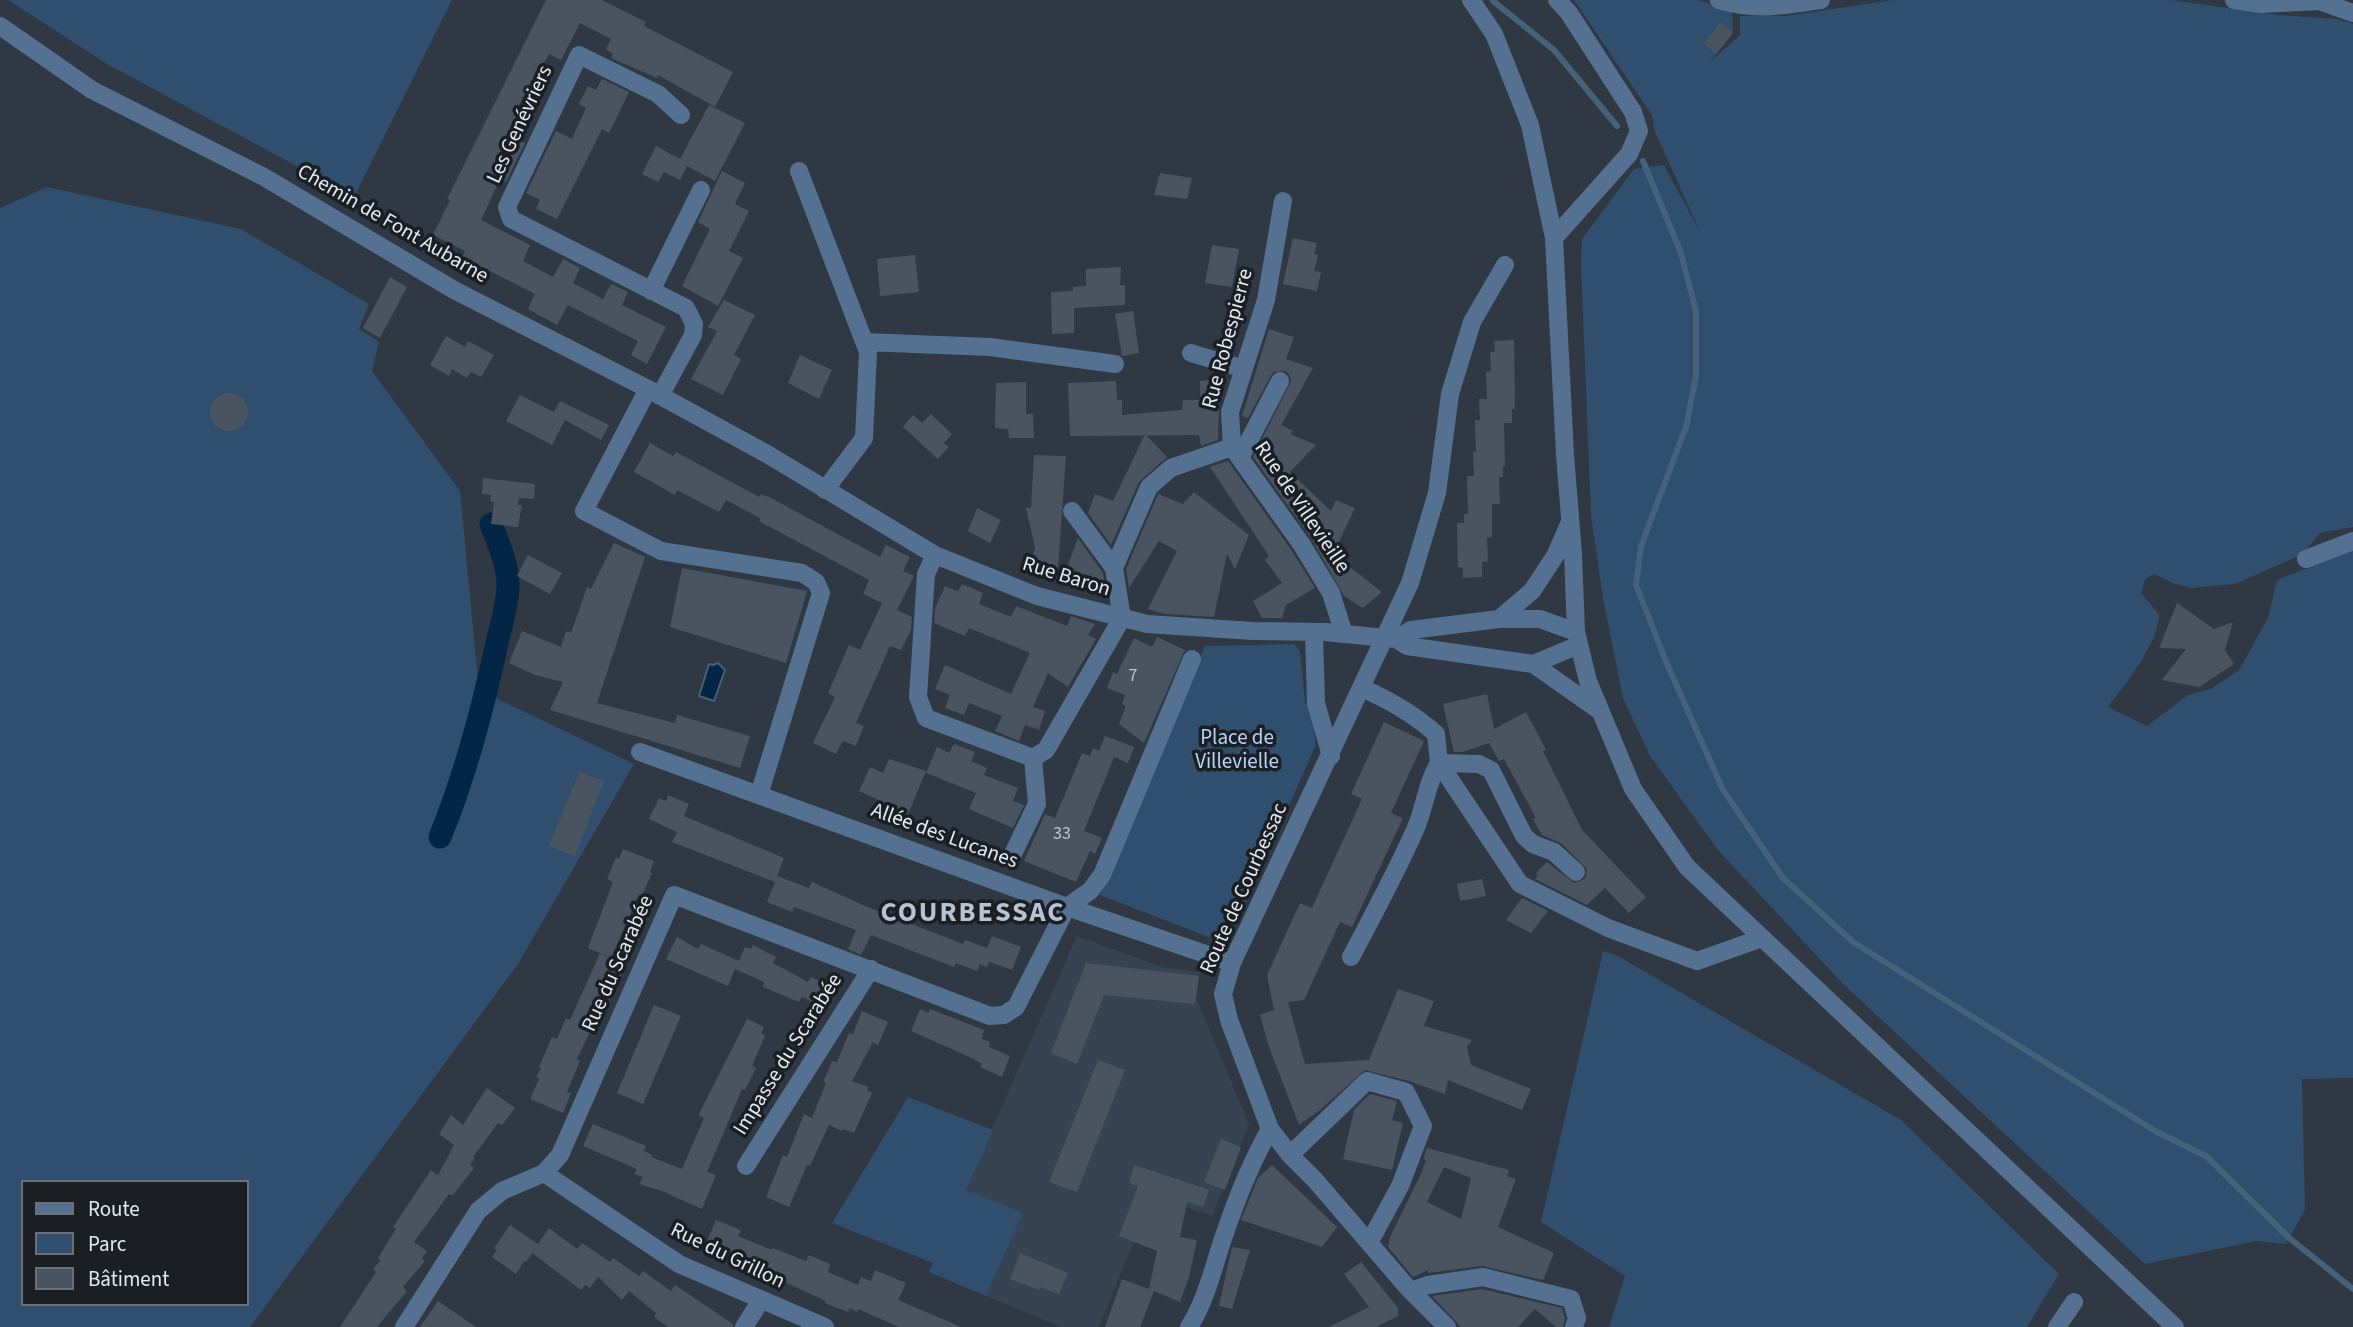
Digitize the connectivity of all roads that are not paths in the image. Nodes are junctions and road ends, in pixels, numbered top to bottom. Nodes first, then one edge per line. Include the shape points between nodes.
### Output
1 (1471, 0) edge
2 (1557, 0) edge
3 (1718, 0) edge
4 (1821, 0) edge
5 (2234, 0) edge
6 (2353, 13) edge
7 (0, 26) edge
8 (681, 115) dead end
9 (799, 171) dead end
10 (701, 190) dead end
11 (1283, 201) dead end
12 (1554, 238) junction
13 (1505, 265) dead end
14 (651, 291) junction
15 (864, 342) junction
16 (1191, 353) dead end
17 (1115, 364) dead end
18 (1244, 369) junction
19 (1280, 381) dead end
20 (654, 392) junction
21 (1236, 453) junction
22 (767, 454) joint
23 (825, 490) junction
24 (1072, 511) dead end
25 (1570, 520) junction
26 (2353, 541) edge
27 (935, 555) junction
28 (2306, 559) dead end
29 (1114, 568) junction
30 (1122, 618) junction
31 (1499, 619) junction
32 (1314, 632) junction
33 (1344, 634) junction
34 (1390, 639) junction
35 (1577, 639) junction
36 (1192, 659) dead end
37 (1533, 664) junction
38 (1362, 688) junction
39 (1600, 711) junction
40 (640, 752) dead end
41 (1331, 756) junction
42 (1033, 758) junction
43 (1439, 763) junction
44 (759, 795) junction
45 (1010, 860) dead end
46 (1576, 872) dead end
47 (1068, 907) junction
48 (1762, 939) junction
49 (1351, 957) dead end
50 (1232, 963) junction
51 (871, 969) junction
52 (1270, 1129) junction
53 (1290, 1155) junction
54 (746, 1166) dead end
55 (544, 1173) junction
56 (1369, 1243) junction
57 (1411, 1291) junction
58 (761, 1300) junction
59 (2074, 1301) dead end
60 (404, 1327) edge
61 (744, 1327) edge
62 (825, 1327) edge
63 (1189, 1327) edge
64 (1447, 1327) edge
65 (1574, 1327) edge
66 (2057, 1327) edge
67 (2175, 1327) edge

1 - 12 street via 1494,34 1530,125
2 - 12 street via 1633,112 1639,131 1629,154
3 - 4 street via 1766,8
5 - 6 street via 2261,4 2319,1
7 - 20 street, Chemin de Font Aubarne via 92,90 264,177 454,290
8 - 14 street, Les Genévriers via 658,94 579,55 507,206 511,219
9 - 15 street
10 - 14 street
11 - 18 street, Rue Robespierre via 1266,300
12 - 25 street
13 - 34 street, Route de Courbessac via 1472,322 1450,394 1437,493
14 - 20 street, Les Genévriers via 686,308 694,324 693,335
15 - 17 street via 990,347
15 - 23 street via 868,352 864,438
16 - 18 street
18 - 21 street, Rue Robespierre via 1230,412
19 - 21 street
20 - 22 street, Chemin de Font Aubarne
20 - 44 street via 584,511 661,551 802,573 816,582 821,593
21 - 29 street via 1171,468 1149,488
21 - 33 street, Rue de Villevieille via 1331,593
22 - 23 street, Rue Baron
23 - 27 street, Rue Baron
24 - 29 street
25 - 31 street via 1555,556 1532,591
25 - 35 street
26 - 28 street
27 - 30 street, Rue Baron via 1037,596
27 - 42 street via 926,574 918,697 926,718
29 - 30 street
30 - 32 street, Rue Baron via 1147,624
30 - 42 street via 1046,750
31 - 34 street via 1411,630
31 - 35 street via 1540,619
32 - 33 street, Rue Baron
32 - 41 street via 1316,703
33 - 34 street, Rue Baron
34 - 37 street via 1407,646
34 - 38 street, Route de Courbessac
35 - 37 street
35 - 39 street
36 - 47 street via 1102,876
37 - 39 street
38 - 41 street, Route de Courbessac
38 - 43 street via 1421,720 1436,734
39 - 48 street via 1633,789 1686,867
40 - 44 street, Allée des Lucanes
41 - 50 street, Route de Courbessac
42 - 45 street via 1037,804
43 - 46 street via 1479,764 1490,770 1524,836 1554,852
43 - 48 street via 1520,884 1608,928 1698,961
43 - 49 street via 1417,826
44 - 47 street, Allée des Lucanes
47 - 50 street, Allée des Lucanes
47 - 51 street, Rue du Scarabée via 1016,1007 1004,1015 990,1016
48 - 67 street
50 - 52 street, Route de Courbessac via 1223,994
51 - 54 street, Impasse du Scarabée
51 - 55 street, Rue du Scarabée via 674,895 560,1156
52 - 53 street, Route de Courbessac
52 - 63 street via 1255,1155 1206,1295
53 - 56 street, Route de Courbessac
53 - 56 street via 1367,1082 1406,1092 1423,1126 1400,1186
55 - 58 street, Rue du Grillon via 679,1264
55 - 60 street via 502,1191 478,1212
56 - 57 street, Route de Courbessac
57 - 64 street, Route de Courbessac
57 - 65 street via 1483,1277 1572,1299 1577,1318
58 - 61 street
58 - 62 street, Rue du Grillon
59 - 66 street

